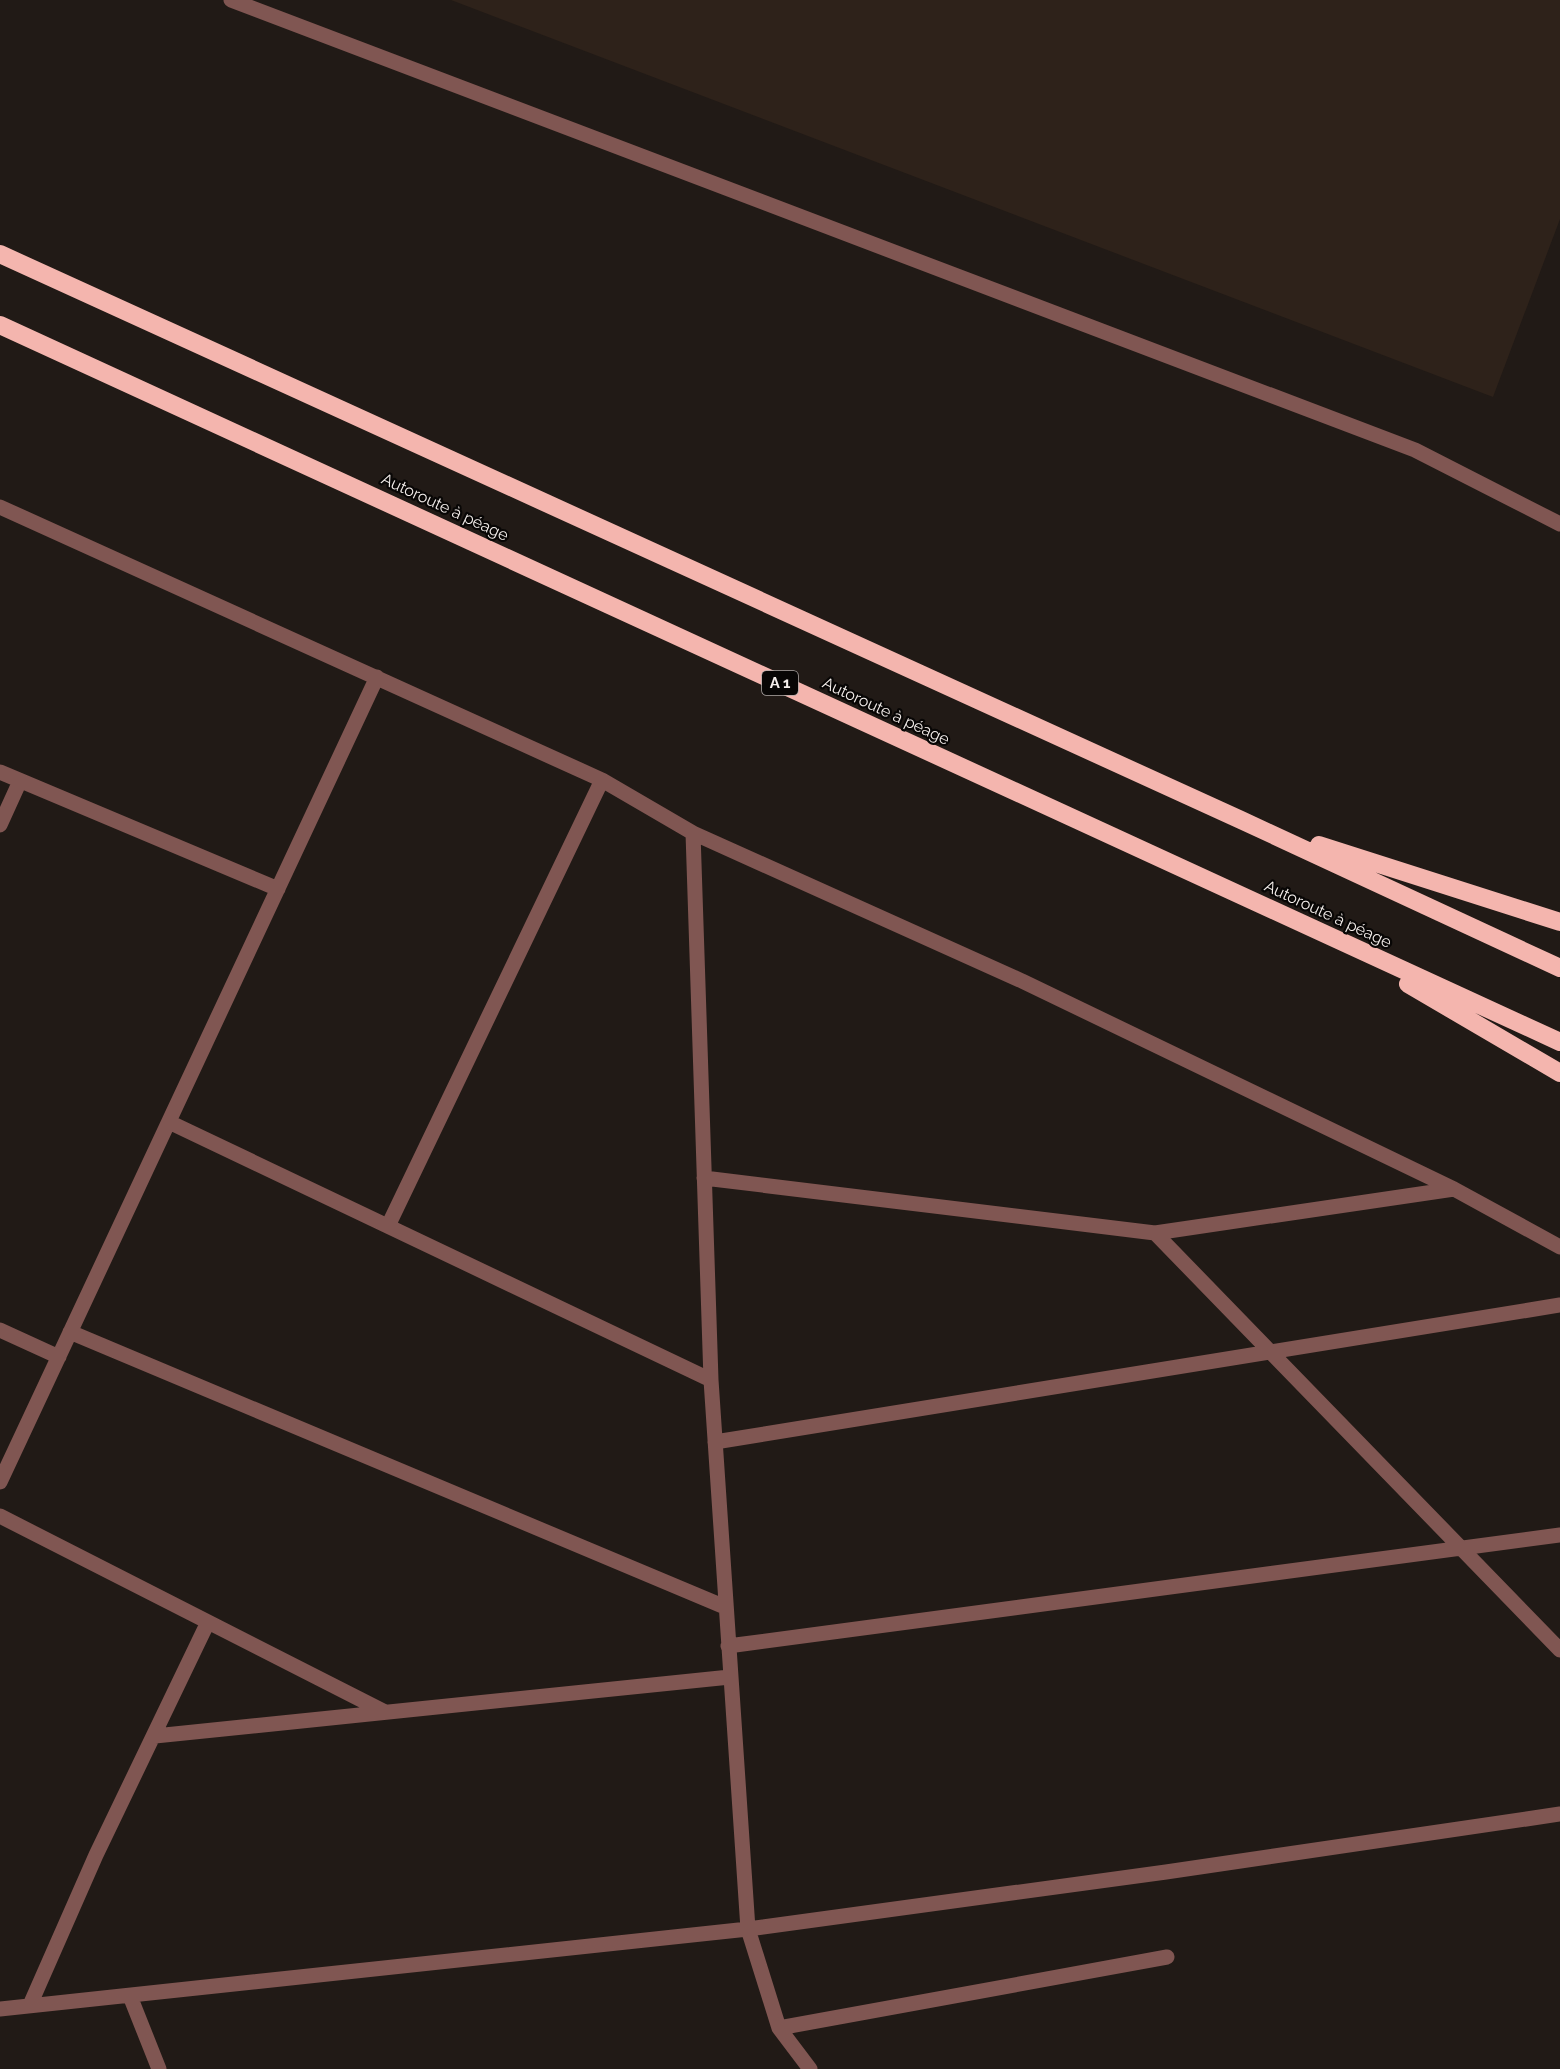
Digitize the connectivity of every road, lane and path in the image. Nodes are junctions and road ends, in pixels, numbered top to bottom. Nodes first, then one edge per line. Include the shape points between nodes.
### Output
1 (231, 0) edge
2 (0, 254) edge
3 (0, 324) edge
4 (0, 507) edge
5 (1560, 524) edge
6 (377, 677) junction
7 (0, 772) edge
8 (602, 780) junction
9 (21, 781) junction
10 (1241, 820) junction
11 (0, 825) edge
12 (693, 833) junction
13 (278, 889) junction
14 (1560, 922) edge
15 (1321, 933) junction
16 (1560, 968) edge
17 (1560, 1042) edge
18 (1560, 1073) edge
19 (169, 1122) junction
20 (704, 1178) junction
21 (1454, 1189) junction
22 (388, 1226) junction
23 (1155, 1233) junction
24 (1560, 1247) edge
25 (1560, 1305) edge
26 (0, 1330) edge
27 (70, 1332) junction
28 (1270, 1352) junction
29 (59, 1357) junction
30 (711, 1380) junction
31 (715, 1443) junction
32 (0, 1482) edge
33 (0, 1516) edge
34 (1560, 1535) edge
35 (1459, 1548) junction
36 (725, 1607) junction
37 (208, 1622) junction
38 (728, 1646) junction
39 (1560, 1650) edge
40 (730, 1677) junction
41 (386, 1713) junction
42 (155, 1736) junction
43 (1560, 1814) edge
44 (748, 1929) junction
45 (1167, 1957) dead end
46 (130, 1996) junction
47 (30, 2005) junction
48 (0, 2009) edge
49 (779, 2028) junction
50 (159, 2069) edge
51 (810, 2069) edge

1 - 5 street via 1416,450
2 - 10 highway
3 - 15 highway, Autoroute à péage / A 1
4 - 6 street
6 - 8 street
6 - 13 street
7 - 9 street
8 - 12 street
8 - 22 street
9 - 11 street
9 - 13 street
10 - 14 highway
10 - 16 highway
12 - 20 street
12 - 21 street via 1022,981
13 - 19 street
15 - 17 highway, Autoroute à péage / A 1
15 - 18 highway
19 - 22 street
19 - 27 street
20 - 23 street
20 - 30 street
21 - 23 street
21 - 24 street
22 - 30 street
23 - 28 street
25 - 28 street
26 - 29 street
27 - 29 street
27 - 36 street
28 - 31 street
28 - 35 street
29 - 32 street
30 - 31 street
31 - 36 street
33 - 37 street
34 - 35 street
35 - 38 street
35 - 39 street
36 - 38 street
37 - 41 street
37 - 42 street
38 - 40 street
40 - 41 street
40 - 44 street
41 - 42 street
42 - 47 street via 96,1855
43 - 44 street
44 - 46 street
44 - 49 street
45 - 49 street
46 - 47 street
46 - 50 street
47 - 48 street
49 - 51 street

